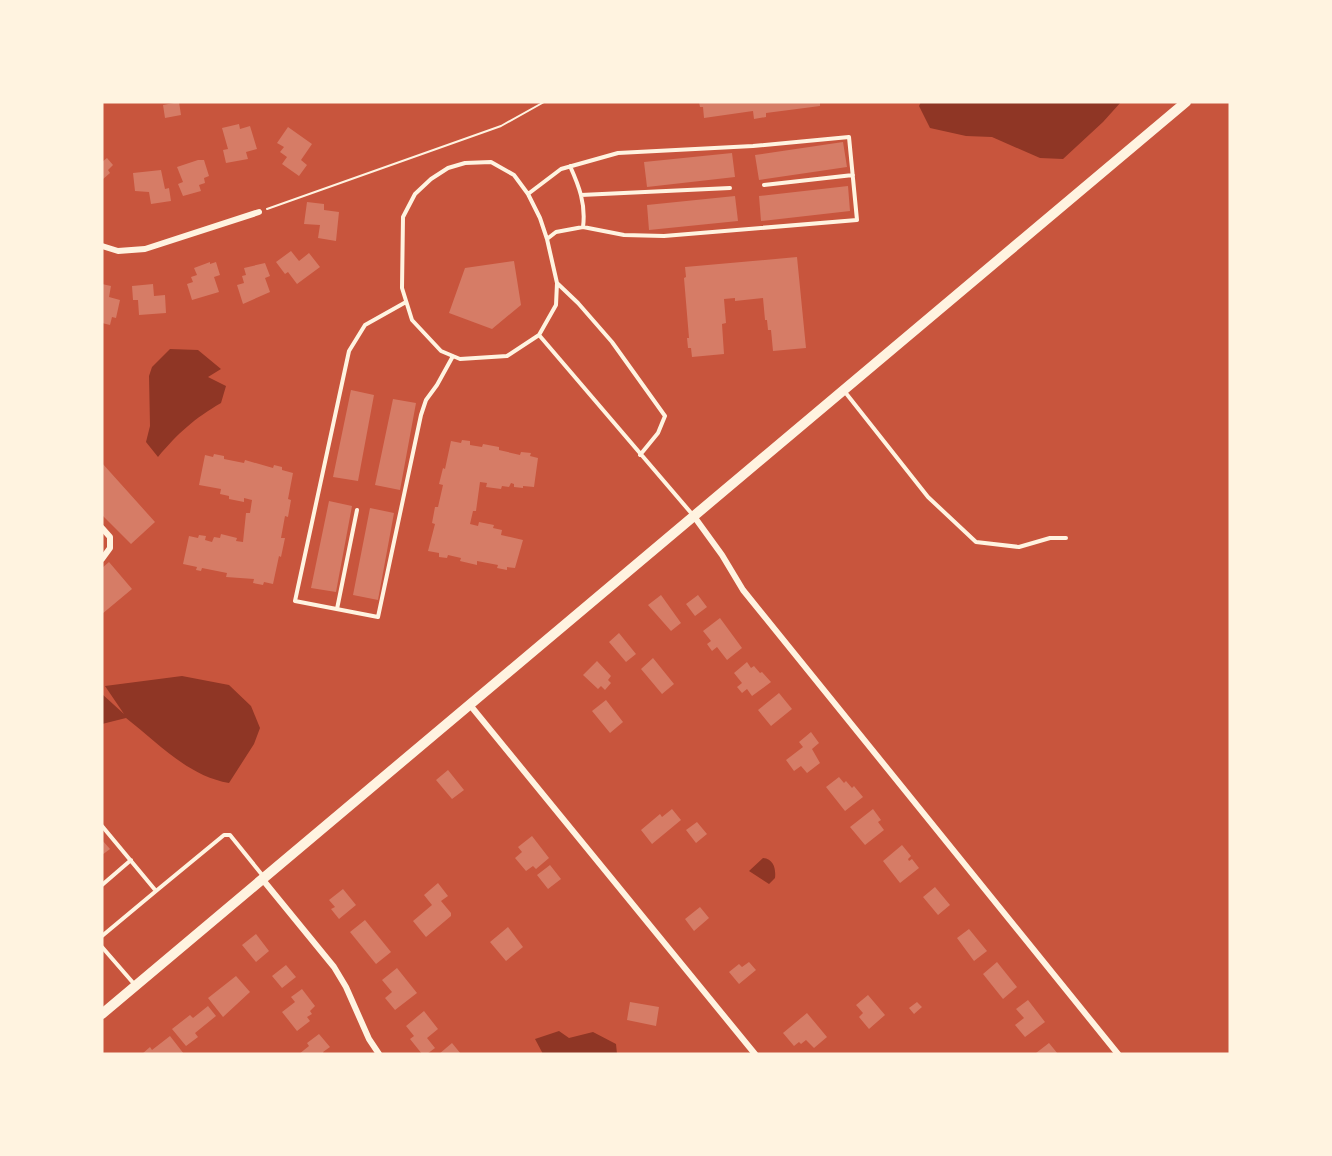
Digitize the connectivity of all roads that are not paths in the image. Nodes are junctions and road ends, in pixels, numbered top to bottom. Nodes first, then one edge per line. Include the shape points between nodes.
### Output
1 (1186, 102) edge
2 (570, 166) junction
3 (853, 175) junction
4 (764, 185) dead end
5 (730, 188) dead end
6 (528, 194) junction
7 (581, 195) junction
8 (259, 212) road end
9 (583, 227) junction
10 (547, 239) junction
11 (102, 246) edge
12 (557, 283) junction
13 (406, 302) junction
14 (539, 335) junction
15 (453, 356) junction
16 (843, 389) junction
17 (640, 455) junction
18 (357, 510) dead end
19 (693, 515) junction
20 (102, 528) edge
21 (1066, 538) dead end
22 (102, 559) edge
23 (337, 609) junction
24 (470, 705) junction
25 (102, 826) edge
26 (131, 860) junction
27 (264, 879) junction
28 (102, 885) edge
29 (156, 891) junction
30 (102, 936) edge
31 (102, 947) edge
32 (135, 986) junction
33 (102, 1014) edge
34 (379, 1054) edge
35 (755, 1054) edge
36 (1118, 1054) edge

1 - 16 street
2 - 3 lane via 618,153 849,137
2 - 6 lane
2 - 7 lane
3 - 4 lane
3 - 9 lane via 857,220 664,236 624,236
5 - 7 lane
6 - 10 lane
6 - 13 lane via 514,175 491,162 465,163 431,179 415,194 403,217 402,288
7 - 9 lane
8 - 11 street via 145,249 118,251
9 - 10 lane via 556,232
10 - 12 lane
12 - 14 lane via 556,305
12 - 17 lane via 612,342 665,416 658,433
13 - 15 lane via 412,320 441,351
13 - 23 lane via 365,325 349,351 295,601
14 - 15 lane via 507,356
14 - 17 lane
15 - 23 lane via 421,415 378,617
16 - 19 street
16 - 21 lane via 928,497 976,542 1019,547 1050,538
17 - 19 lane
18 - 23 lane
19 - 24 street
19 - 36 street via 743,590
20 - 22 street via 110,537 110,548
24 - 27 street
24 - 35 street
25 - 26 lane
26 - 28 lane
26 - 29 lane
27 - 29 lane via 230,835 224,835
27 - 32 street
27 - 34 street via 334,967
29 - 30 lane
31 - 32 lane
32 - 33 street

